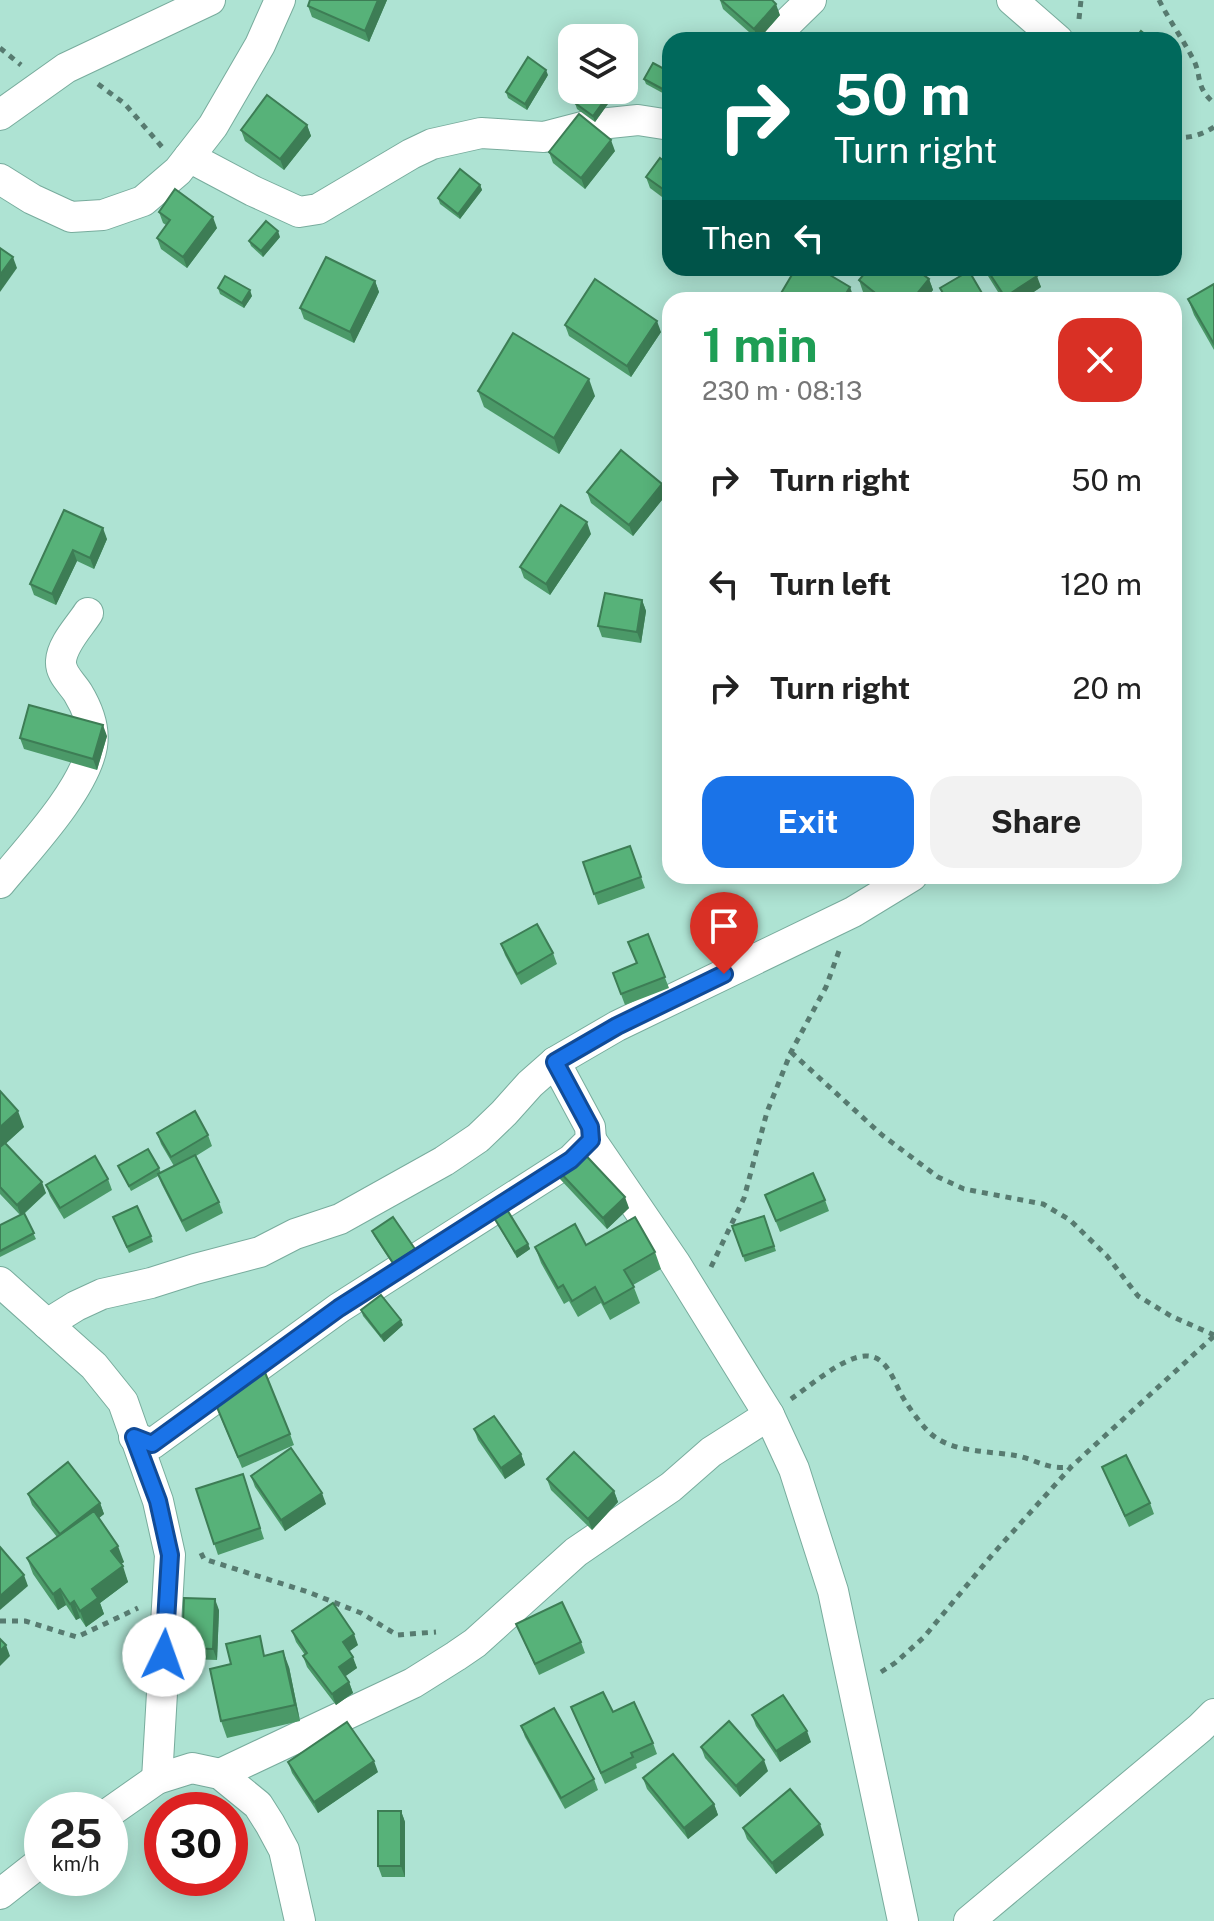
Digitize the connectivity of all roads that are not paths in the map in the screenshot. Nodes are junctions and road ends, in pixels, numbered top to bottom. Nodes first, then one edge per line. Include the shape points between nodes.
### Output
1 (210, 0) edge
2 (280, 0) edge
3 (1012, 0) edge
4 (1049, 32) edge
5 (0, 115) edge
6 (662, 124) edge
7 (183, 164) junction
8 (0, 179) edge
9 (88, 613) dead end
10 (0, 883) edge
11 (899, 884) edge
12 (555, 1062) junction
13 (591, 1140) junction
14 (0, 1282) edge
15 (47, 1324) junction
16 (769, 1415) junction
17 (134, 1437) junction
18 (1214, 1714) edge
19 (220, 1774) junction
20 (157, 1779) junction
21 (128, 1799) edge
22 (24, 1875) edge
23 (0, 1894) edge
24 (300, 1921) edge
25 (903, 1921) edge
26 (969, 1921) edge

1 - 5 street via 66,68
2 - 7 street via 213,126
3 - 4 street
6 - 7 street via 638,120 590,125 544,137 481,133 432,144 318,209 299,212
7 - 8 street via 143,201 103,215 71,217
9 - 10 street via 61,659 92,725 92,746 59,810
11 - 12 street
12 - 13 street via 590,1127
12 - 15 street via 478,1138 340,1219 260,1252 102,1294
13 - 16 street
13 - 17 street via 571,1160 339,1308 152,1444
14 - 15 street
15 - 17 street via 94,1366 123,1402
16 - 19 street via 576,1552 475,1643 413,1683
16 - 25 street via 794,1469 833,1591
17 - 20 street via 158,1501 170,1555
18 - 26 street
19 - 20 street via 192,1768
19 - 24 street via 258,1805 284,1850
20 - 21 street
22 - 23 street

